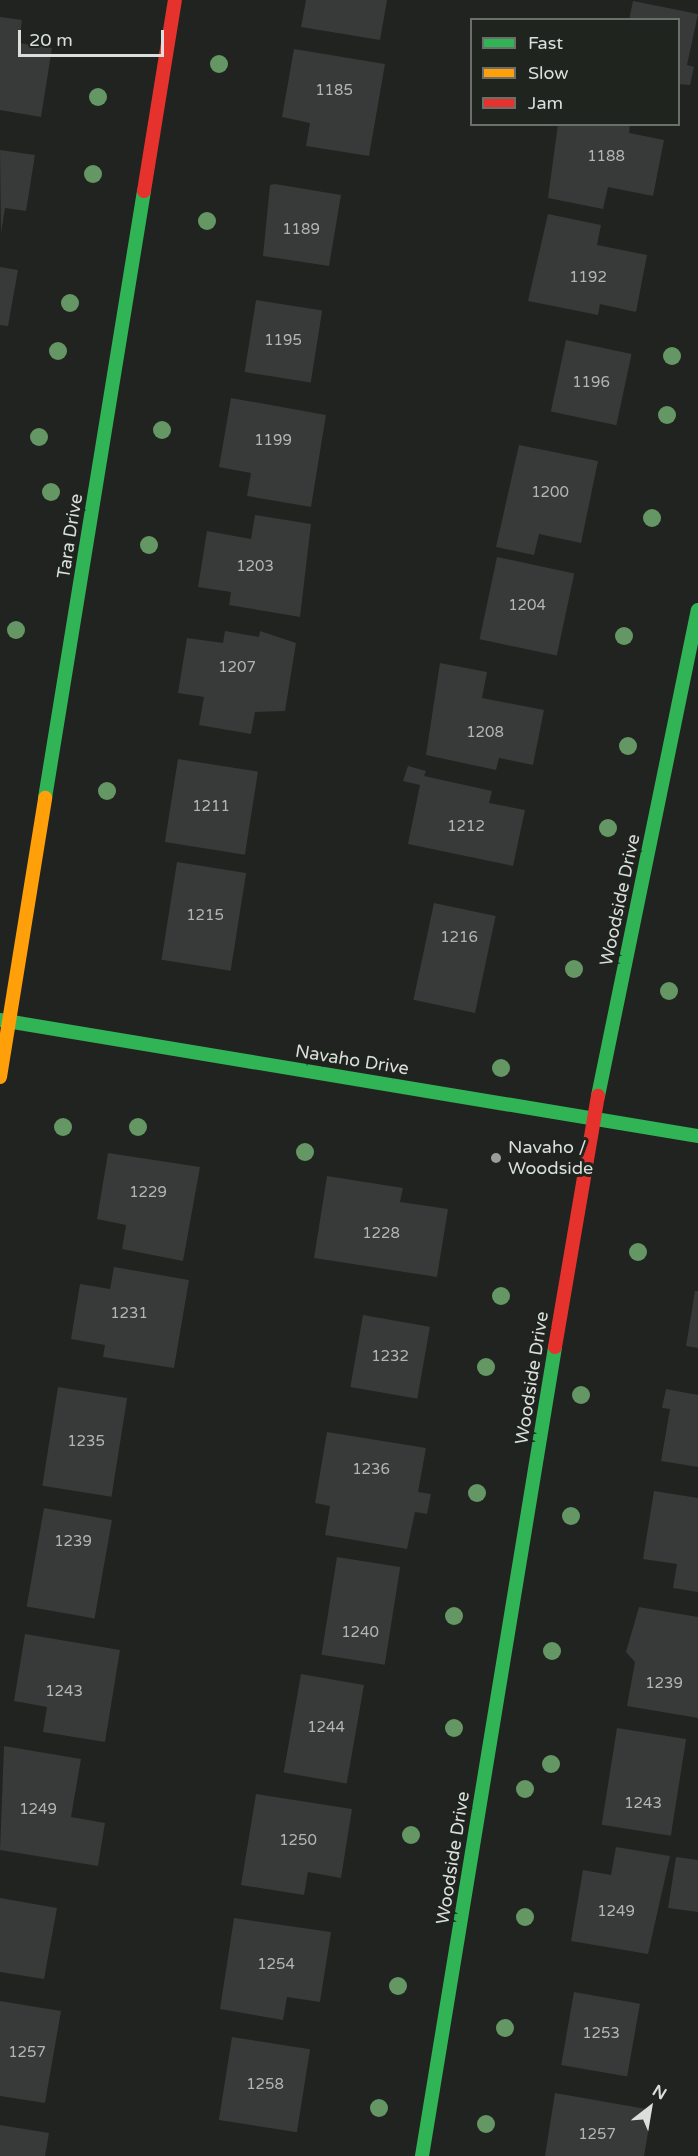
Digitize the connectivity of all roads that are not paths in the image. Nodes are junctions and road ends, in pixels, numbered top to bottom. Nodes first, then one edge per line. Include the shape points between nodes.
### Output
1 (175, 0) edge
2 (698, 610) edge
3 (5, 1021) edge
4 (0, 1077) edge
5 (593, 1119) junction
6 (698, 1136) edge
7 (422, 2156) edge

1 - 3 street, Tara Drive
2 - 5 street, Woodside Drive
3 - 4 street, Tara Drive
3 - 5 street, Navaho Drive
5 - 6 street, Navaho Drive
5 - 7 street, Woodside Drive

